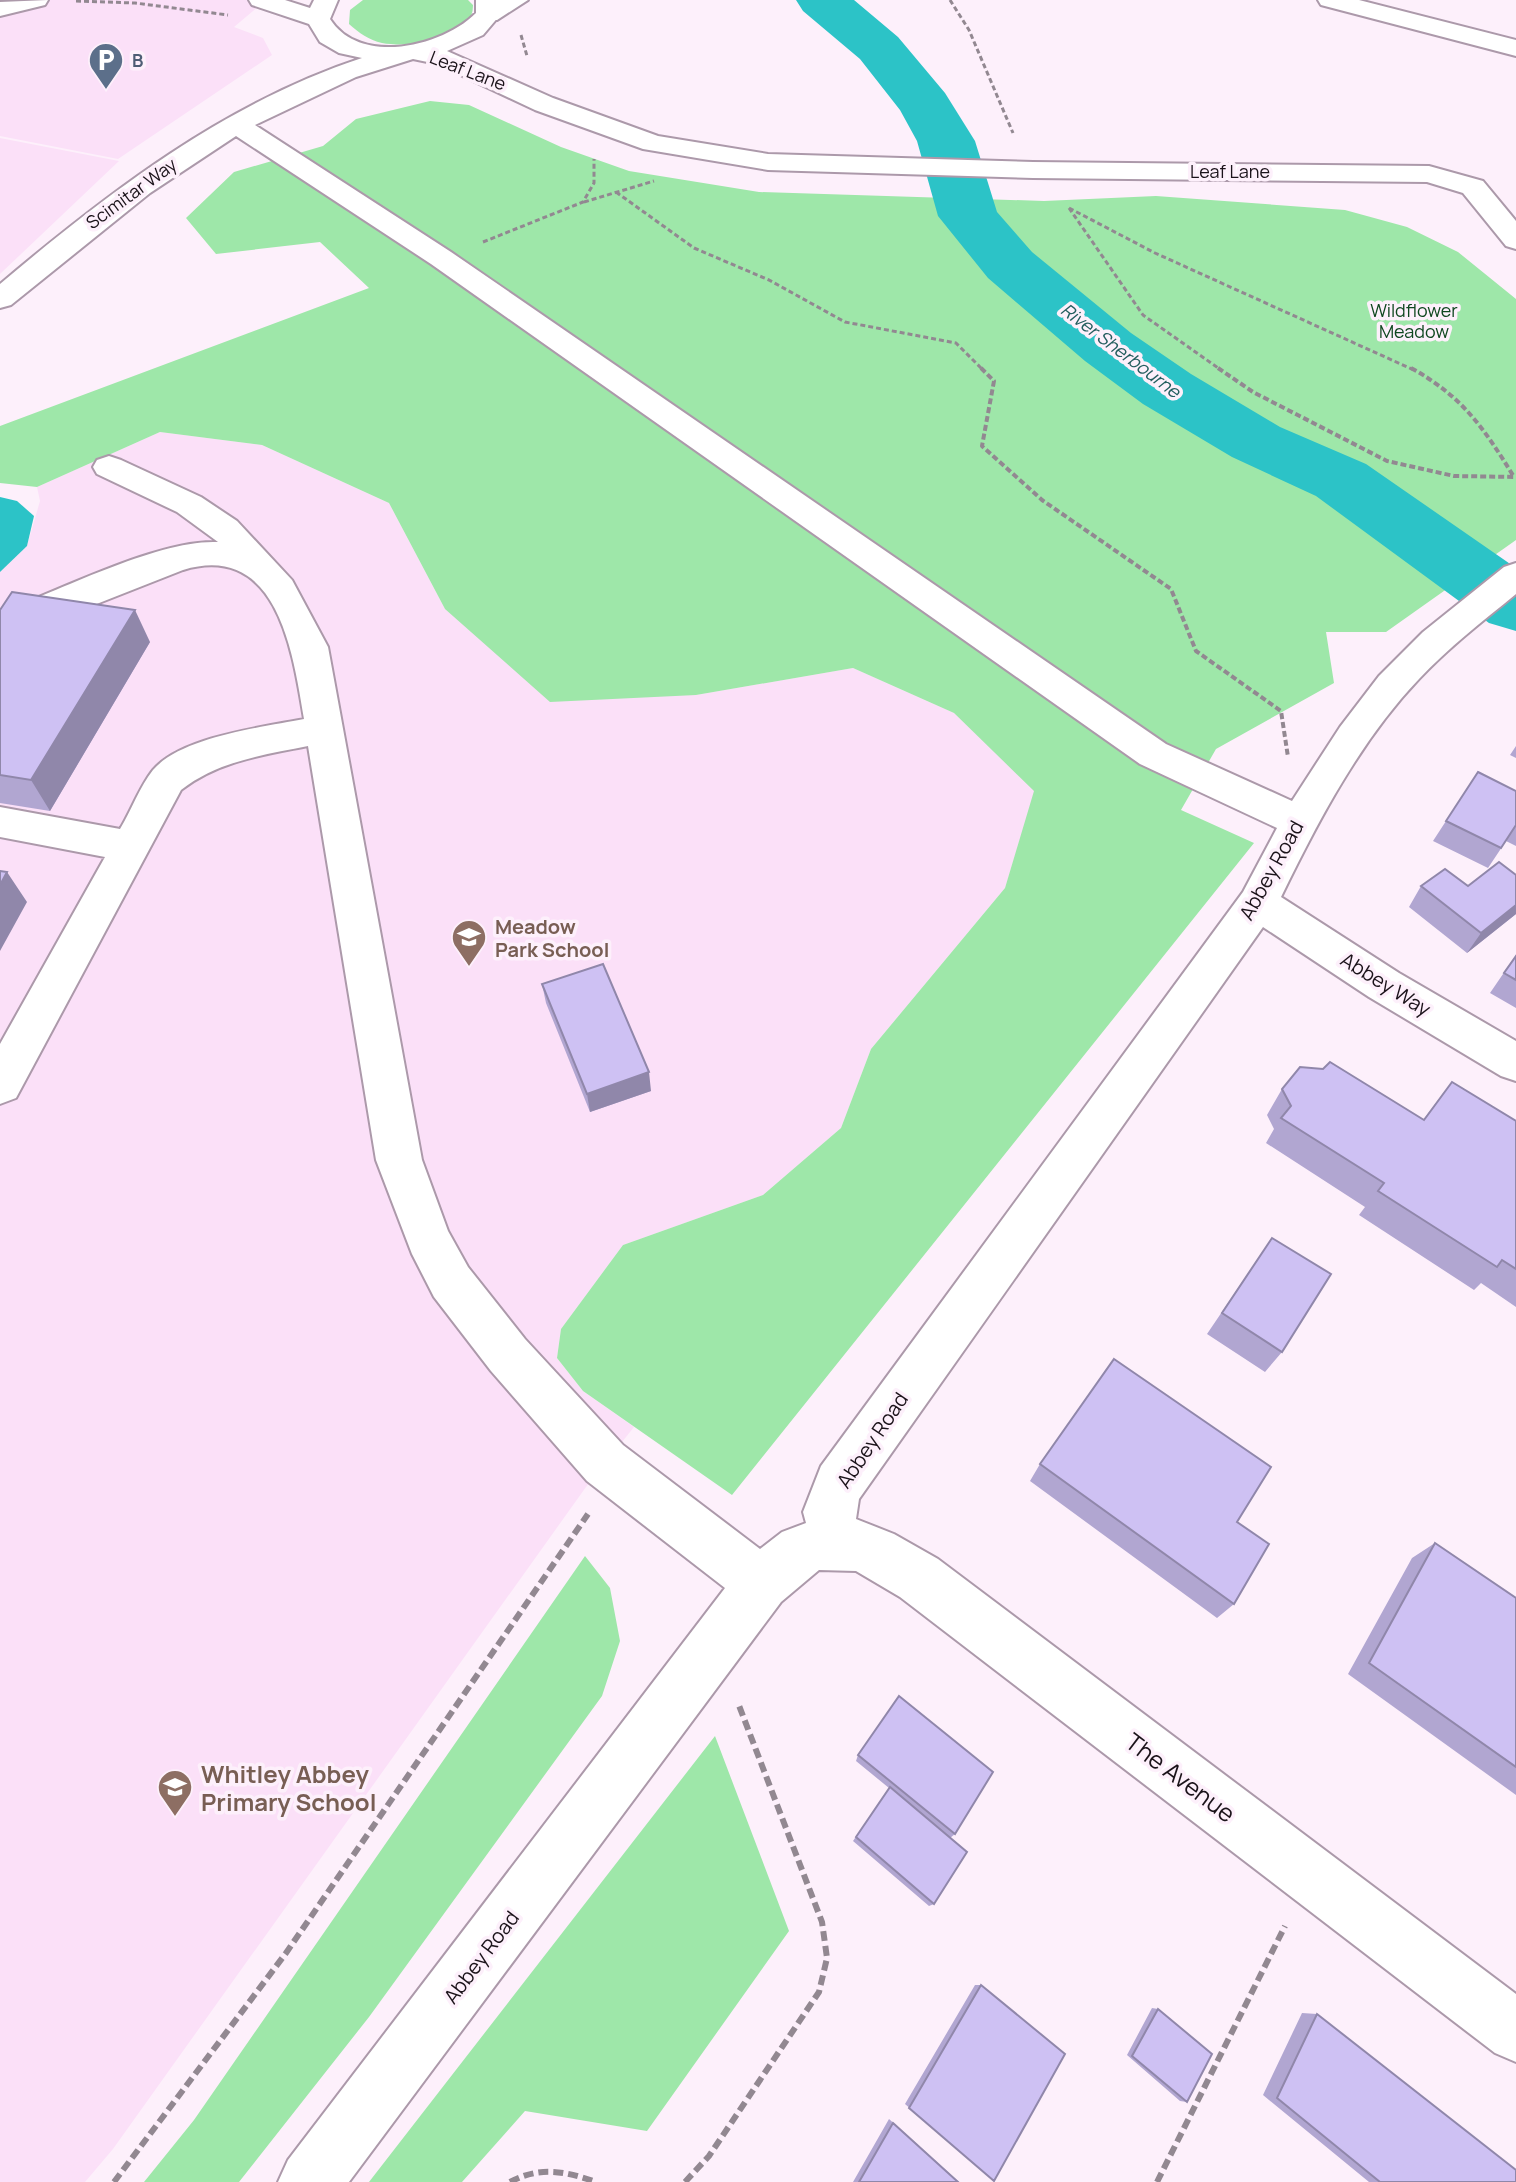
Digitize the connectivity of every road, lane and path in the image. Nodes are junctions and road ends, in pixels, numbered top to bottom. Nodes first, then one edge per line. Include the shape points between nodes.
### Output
1 (36, 0) edge
2 (261, 0) edge
3 (516, 0) edge
4 (950, 0) edge
5 (1330, 0) edge
6 (1387, 0) edge
7 (76, 2) dead end
8 (0, 9) edge
9 (486, 14) edge
10 (323, 16) edge
11 (238, 19) dead end
12 (1516, 46) edge
13 (410, 52) junction
14 (528, 94) junction
15 (272, 102) junction
16 (235, 124) junction
17 (594, 154) dead end
18 (1033, 170) junction
19 (616, 192) dead end
20 (1516, 240) edge
21 (441, 258) junction
22 (0, 299) edge
23 (109, 467) dead end
24 (1515, 477) edge
25 (252, 562) junction
26 (1516, 575) edge
27 (0, 630) edge
28 (323, 729) junction
29 (1298, 821) junction
30 (0, 822) edge
31 (129, 846) junction
32 (1258, 903) junction
33 (1516, 1063) edge
34 (0, 1085) edge
35 (623, 1476) junction
36 (836, 1542) junction
37 (762, 1583) junction
38 (716, 1647) junction
39 (1311, 1876) junction
40 (1516, 2032) edge
41 (114, 2182) edge
42 (310, 2182) edge
43 (510, 2182) edge
44 (596, 2182) edge
45 (685, 2182) edge
46 (1157, 2182) edge

1 - 8 main road
2 - 10 main road
3 - 9 main road
4 - 18 path
5 - 12 main road
6 - 12 main road
7 - 11 path via 135,3
9 - 13 main road via 454,43
9 - 14 main road, Leaf Lane via 480,36 492,61
10 - 13 main road via 353,48
10 - 15 main road via 323,46 316,65
13 - 14 main road, Leaf Lane via 445,58
13 - 15 main road
14 - 18 main road, Leaf Lane via 606,128 693,151 768,162
15 - 16 main road, Scimitar Way
16 - 21 main road
16 - 22 main road, Scimitar Way via 108,207
17 - 21 path via 594,183 583,202
18 - 20 main road, Leaf Lane via 1429,174 1473,187
19 - 29 path via 694,248 769,280 845,322 956,343 994,381 982,446 1042,500 1171,589 1196,651 1281,711
21 - 29 main road via 1153,754
23 - 25 main road via 218,521 241,542
24 - 24 path via 1481,424 1443,386 1390,356 1155,253 1069,208 1143,315 1253,392 1387,461 1454,476
25 - 27 main road via 211,553 193,555
25 - 28 main road via 296,613 310,647
26 - 29 main road, Abbey Road via 1406,672 1344,748
28 - 31 main road via 181,766 167,780
28 - 35 main road via 399,1160 428,1239 451,1282 508,1355 605,1463
29 - 32 main road, Abbey Road
30 - 31 main road
31 - 34 main road
32 - 33 main road, Abbey Way
32 - 36 main road, Abbey Road via 839,1484 829,1512
35 - 37 main road
35 - 41 path via 597,1502 286,1953
36 - 37 main road, Abbey Road via 798,1550
36 - 39 main road, The Avenue via 871,1548 919,1578
37 - 38 main road, Abbey Road
38 - 42 main road, Abbey Road
38 - 45 path via 822,1922 827,1958 819,1992 709,2156
39 - 40 main road, The Avenue
39 - 46 path
43 - 44 path via 535,2170

